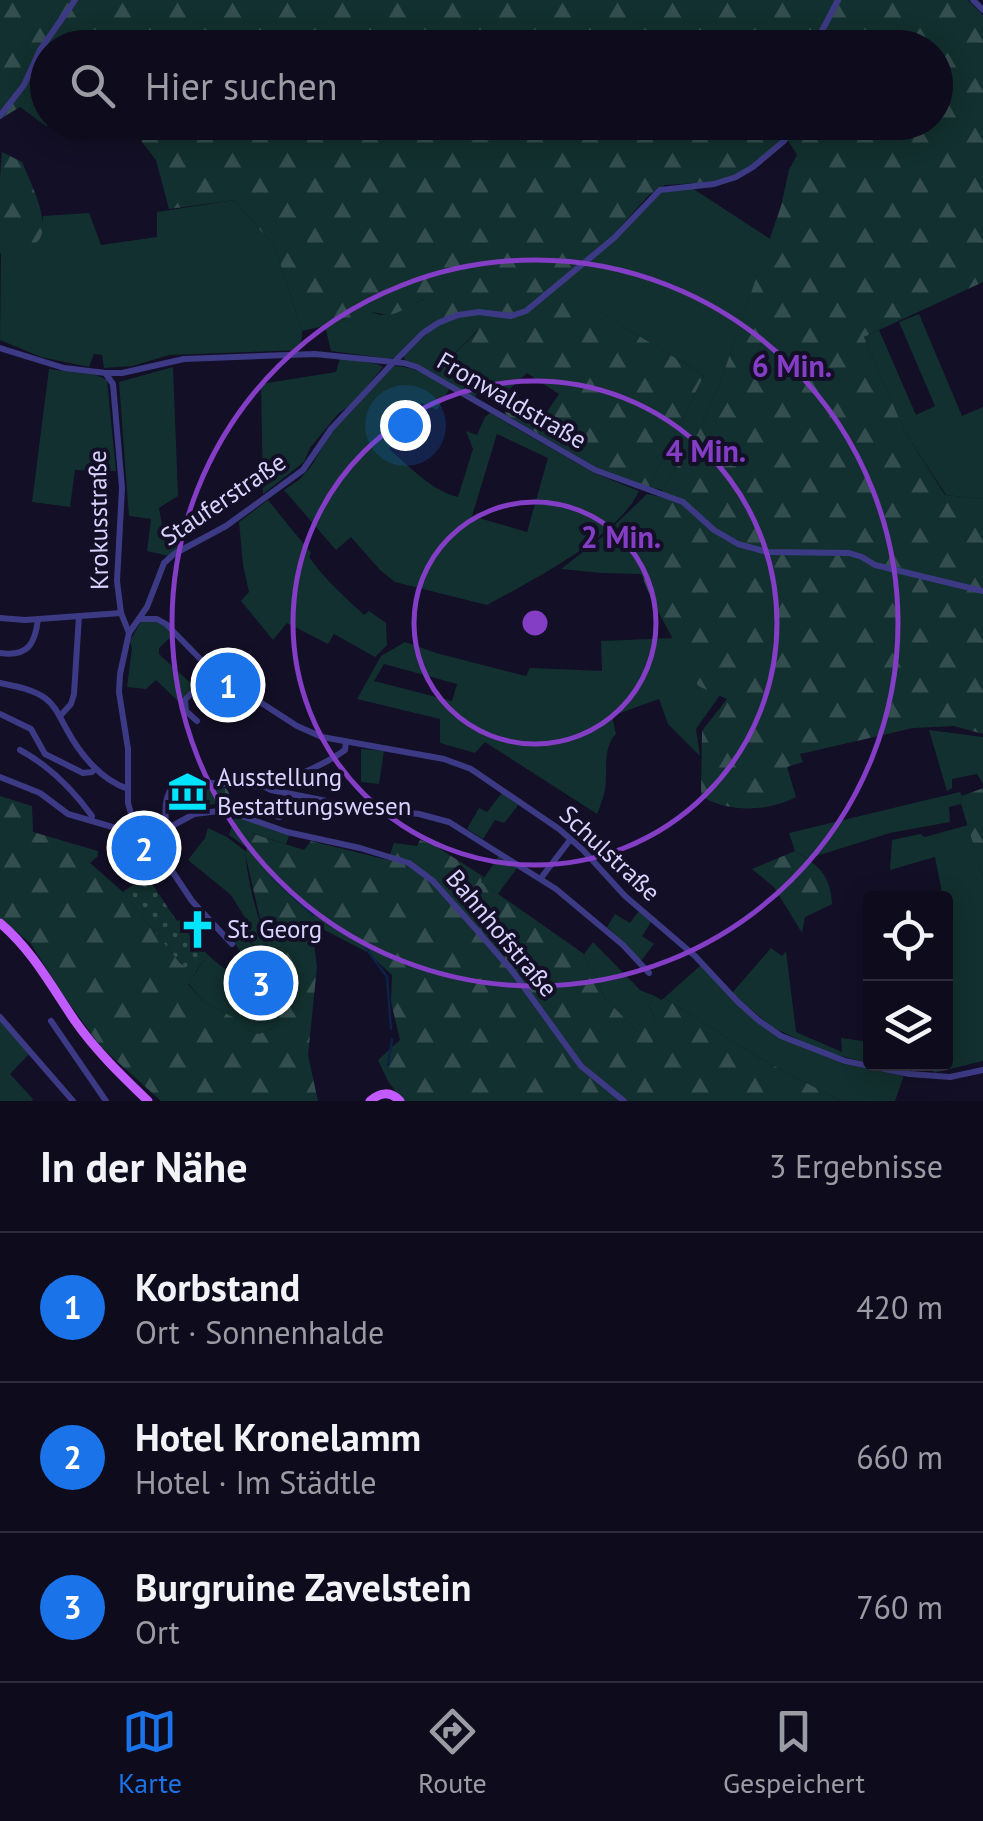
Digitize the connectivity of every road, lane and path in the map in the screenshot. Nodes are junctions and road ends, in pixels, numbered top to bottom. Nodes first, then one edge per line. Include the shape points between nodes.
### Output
1 (75, 0) edge
2 (838, 0) edge
3 (973, 0) edge
4 (983, 10) edge
5 (54, 30) edge
6 (822, 30) edge
7 (30, 72) edge
8 (0, 116) edge
9 (784, 140) edge
10 (0, 348) edge
11 (393, 362) junction
12 (106, 374) junction
13 (122, 374) junction
14 (112, 384) junction
15 (983, 591) edge
16 (121, 612) junction
17 (79, 616) junction
18 (0, 618) edge
19 (38, 618) junction
20 (139, 619) junction
21 (129, 633) junction
22 (0, 653) edge
23 (212, 671) junction
24 (0, 683) edge
25 (0, 714) edge
26 (60, 716) junction
27 (197, 721) dead end
28 (346, 742) junction
29 (20, 750) dead end
30 (43, 757) junction
31 (95, 769) junction
32 (0, 777) edge
33 (263, 786) junction
34 (128, 789) junction
35 (233, 813) junction
36 (280, 817) dead end
37 (91, 820) junction
38 (169, 827) junction
39 (128, 830) junction
40 (150, 838) junction
41 (570, 840) junction
42 (541, 878) junction
43 (0, 923) edge
44 (232, 944) dead end
45 (648, 973) dead end
46 (0, 1017) edge
47 (52, 1021) dead end
48 (983, 1070) edge
49 (73, 1101) edge
50 (106, 1101) edge
51 (148, 1101) edge
52 (370, 1101) edge
53 (400, 1101) edge
54 (624, 1101) edge

1 - 5 street
2 - 6 street
3 - 4 street
7 - 8 street
9 - 11 street, Stauferstraße via 736,177 660,190 526,311 444,320
10 - 12 street, Fronwaldstraße
11 - 13 street, Fronwaldstraße via 315,354 184,359
11 - 15 street, Fronwaldstraße via 417,367 594,470 683,502 738,544 767,552 848,553
11 - 20 street, Stauferstraße via 303,470 164,562
12 - 13 street, Fronwaldstraße
12 - 14 street, Krokusstraße
13 - 14 street
14 - 16 street, Krokusstraße via 122,488
16 - 17 street
16 - 21 street, Krokusstraße
17 - 19 street
17 - 26 street via 74,694
18 - 19 street
19 - 22 street via 30,646 18,654
20 - 21 street, Stauferstraße
20 - 23 street, Schulstraße via 166,624
21 - 34 street via 119,692
23 - 27 street via 185,700
23 - 28 street, Schulstraße via 297,726
24 - 26 street via 37,694
25 - 30 street via 31,729
26 - 31 street
28 - 33 street via 325,763
28 - 41 street, Schulstraße via 472,769
29 - 30 street
30 - 31 street via 83,773
30 - 37 street
31 - 34 street
32 - 37 street
33 - 38 street via 178,784 167,799
33 - 42 street via 449,822
34 - 39 street
35 - 36 street via 240,808
35 - 38 street, Bahnhofstraße via 194,814
35 - 54 street, Bahnhofstraße via 421,870 512,972 581,1066
37 - 39 street
38 - 40 street, Bahnhofstraße
39 - 40 street
40 - 44 street via 192,901
41 - 42 street
41 - 48 street, Schulstraße via 781,1036 844,1062 929,1077
42 - 45 street
43 - 51 main road via 34,956 98,1050
46 - 49 street
47 - 50 street
52 - 53 main road via 382,1094

